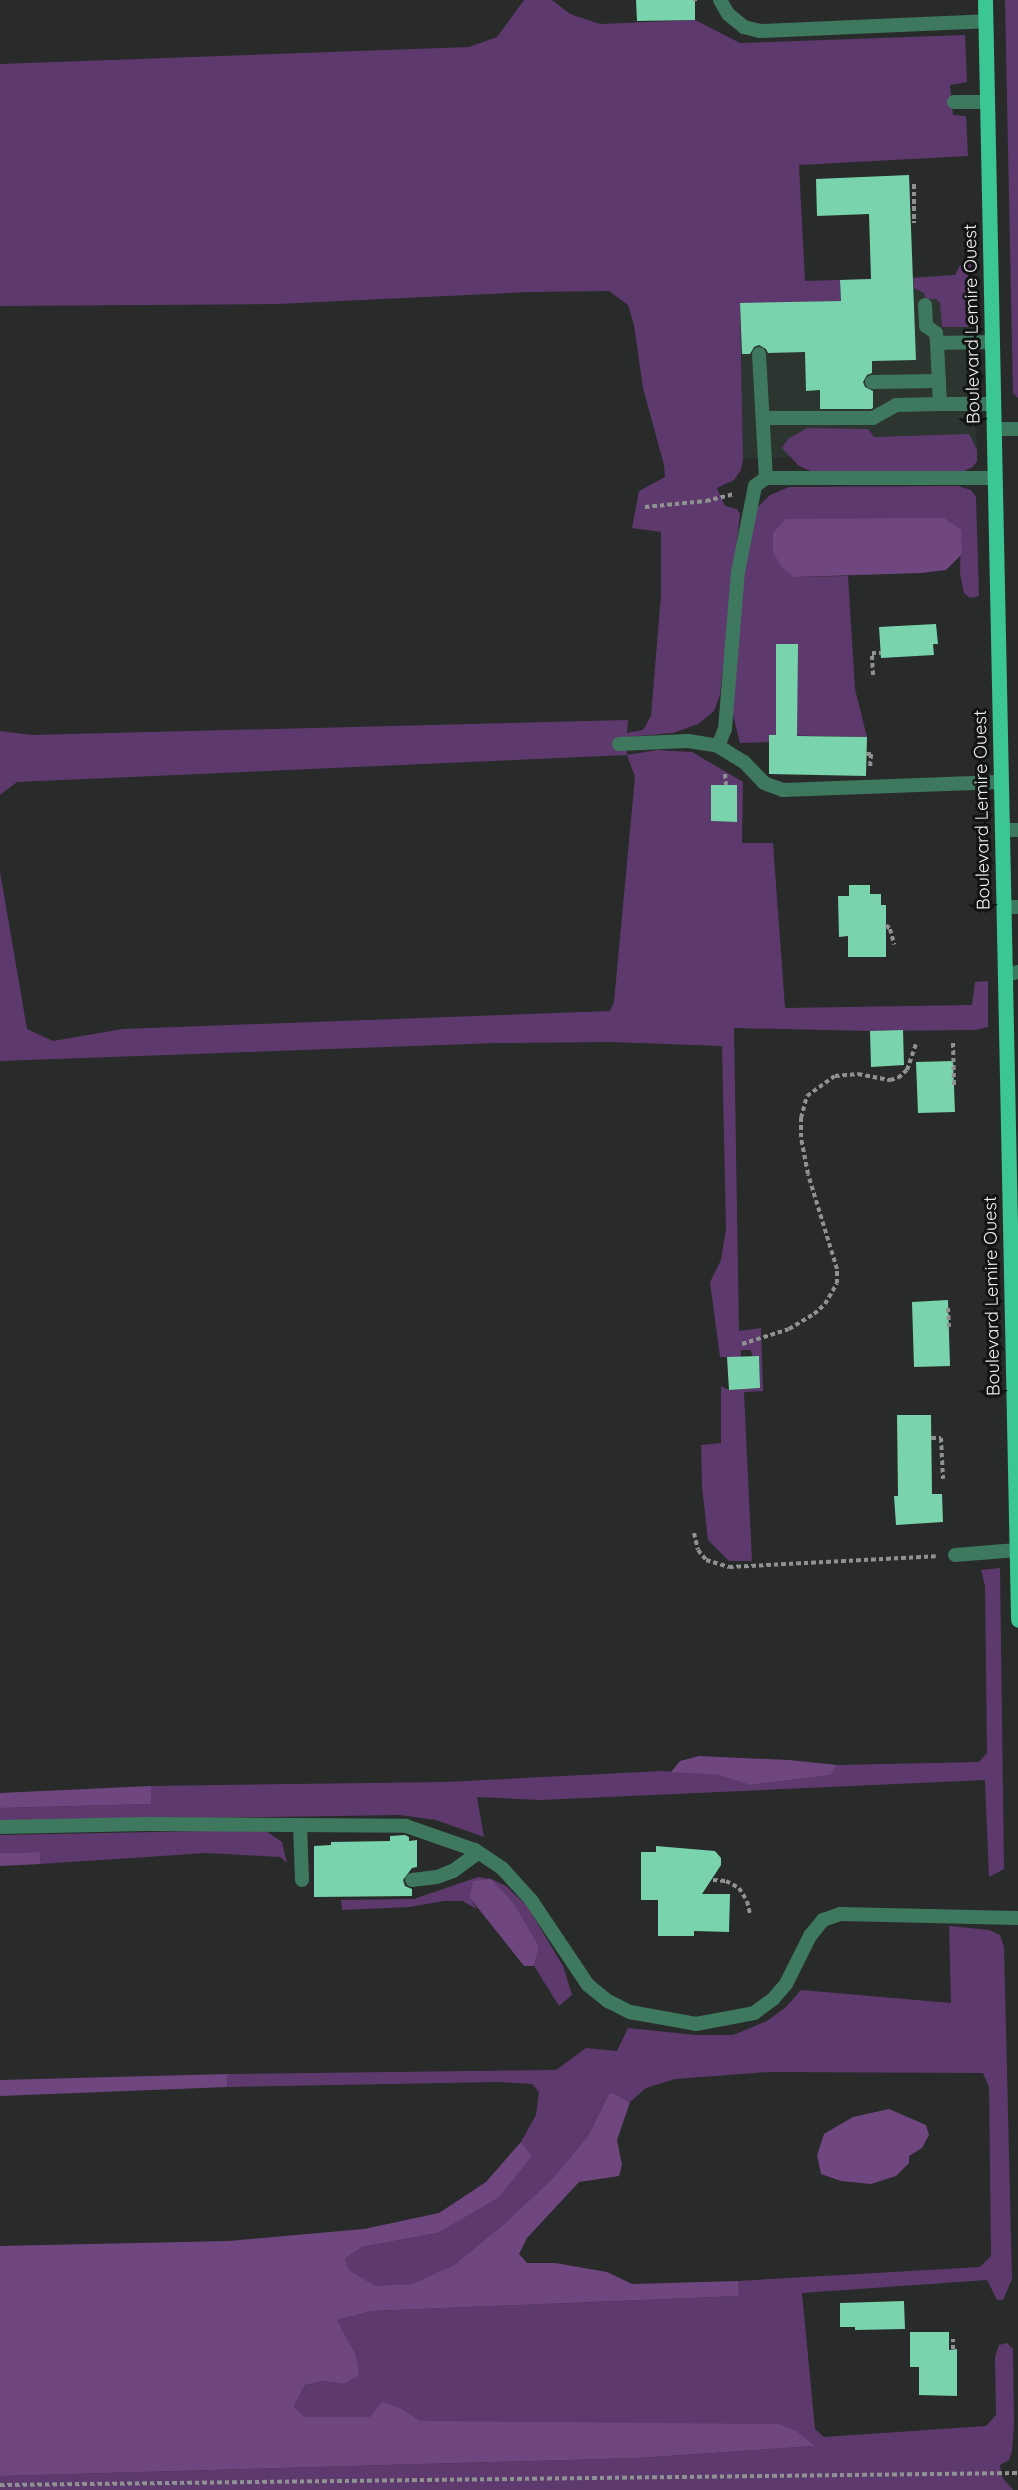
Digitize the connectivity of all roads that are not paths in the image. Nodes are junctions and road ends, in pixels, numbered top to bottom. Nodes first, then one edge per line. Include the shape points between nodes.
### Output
1 (720, 0) edge
2 (985, 0) edge
3 (986, 21) junction
4 (954, 102) dead end
5 (987, 102) junction
6 (925, 305) dead end
7 (992, 342) junction
8 (937, 343) junction
9 (759, 354) dead end
10 (939, 381) junction
11 (872, 382) dead end
12 (940, 404) junction
13 (993, 404) junction
14 (763, 418) junction
15 (994, 429) junction
16 (1018, 429) edge
17 (766, 478) junction
18 (995, 478) junction
19 (619, 744) dead end
20 (718, 746) junction
21 (1001, 782) junction
22 (1002, 830) junction
23 (1018, 830) edge
24 (1011, 907) edge
25 (1012, 974) edge
26 (1014, 1243) edge
27 (1017, 1550) edge
28 (955, 1555) road end
29 (1018, 1620) edge
30 (300, 1825) junction
31 (0, 1827) edge
32 (478, 1853) junction
33 (302, 1880) dead end
34 (412, 1880) dead end
35 (1018, 1918) edge

1 - 3 lane via 728,14 744,27 760,31
2 - 3 main road, Boulevard Lemire Ouest
3 - 5 main road, Boulevard Lemire Ouest
4 - 5 lane
5 - 7 main road, Boulevard Lemire Ouest
6 - 8 lane via 926,326 936,333
7 - 8 lane
7 - 13 main road, Boulevard Lemire Ouest
8 - 10 lane
9 - 14 lane
10 - 11 lane
10 - 12 lane
12 - 13 lane
12 - 14 lane via 896,405 873,418
13 - 15 main road, Boulevard Lemire Ouest
14 - 17 lane
15 - 16 lane
15 - 18 main road, Boulevard Lemire Ouest
17 - 18 lane
17 - 20 lane via 755,486 738,572 725,729
18 - 21 main road, Boulevard Lemire Ouest
19 - 20 lane via 688,741
20 - 21 lane via 744,762 764,783 783,790
21 - 22 main road, Boulevard Lemire Ouest
22 - 23 lane
22 - 24 main road, Boulevard Lemire Ouest
24 - 25 main road, Boulevard Lemire Ouest
25 - 26 main road, Boulevard Lemire Ouest
26 - 27 main road, Boulevard Lemire Ouest
27 - 28 lane
27 - 29 main road, Boulevard Lemire Ouest
30 - 31 lane
30 - 32 lane via 406,1827
30 - 33 lane
32 - 34 lane via 453,1871
32 - 35 lane via 519,1885 588,1985 608,2001 630,2012 696,2024 754,2013 774,1999 810,1936 823,1920 840,1914

